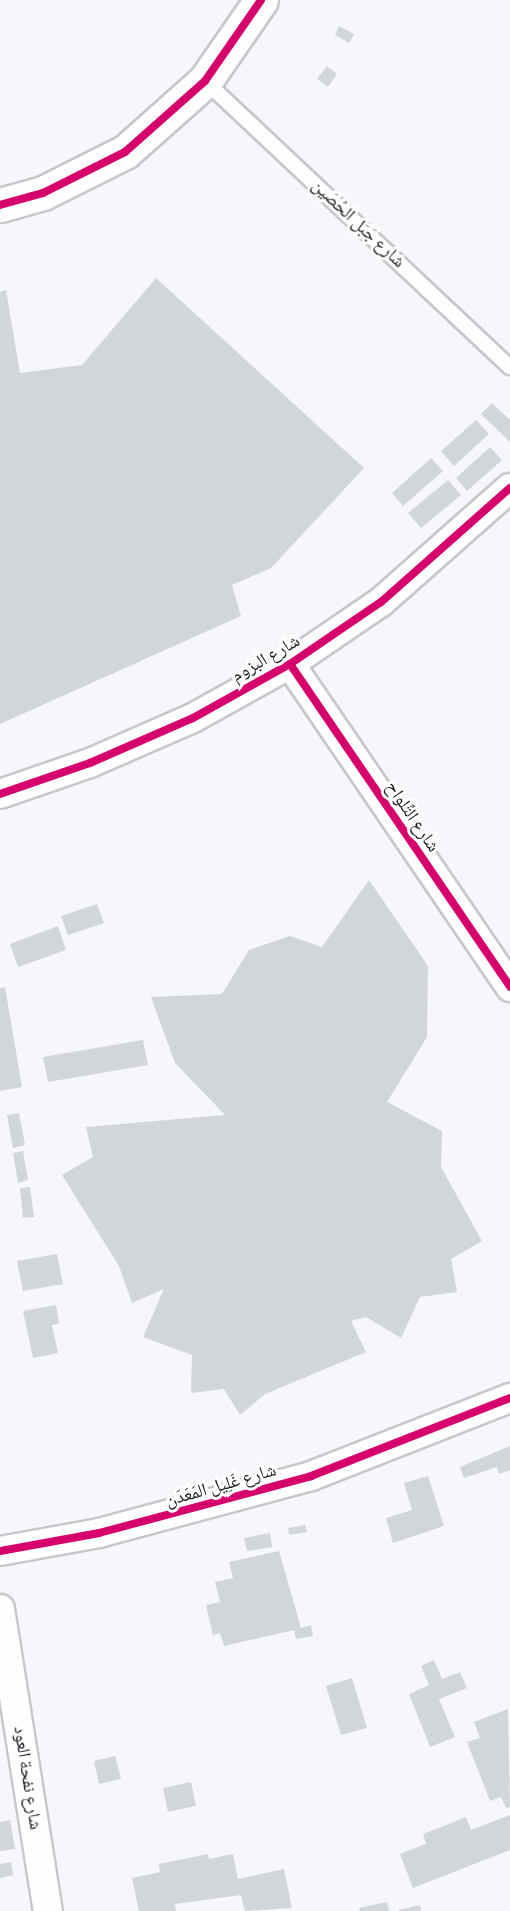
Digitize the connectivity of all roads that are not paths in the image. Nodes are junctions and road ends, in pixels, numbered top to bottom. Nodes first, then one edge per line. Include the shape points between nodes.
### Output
1 (261, 0) edge
2 (205, 81) junction
3 (0, 205) edge
4 (510, 367) edge
5 (510, 488) edge
6 (290, 664) junction
7 (0, 794) edge
8 (510, 987) edge
9 (510, 1398) edge
10 (0, 1551) edge
11 (0, 1609) edge
12 (48, 1911) edge

1 - 2 street
2 - 3 street via 125,152 43,193
2 - 4 lane, شارع جَبَل الحُصَين
5 - 6 street, شارع البزوم via 381,602
6 - 7 street, شارع البزوم via 193,718 90,763
6 - 8 street, شارع التِّلواح
9 - 10 street, شارع غَلِيل المَعَدَن via 311,1476 99,1533
11 - 12 street, شارع نفحة العود

